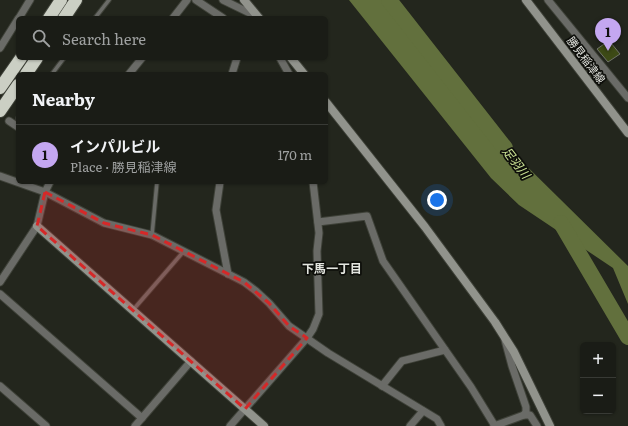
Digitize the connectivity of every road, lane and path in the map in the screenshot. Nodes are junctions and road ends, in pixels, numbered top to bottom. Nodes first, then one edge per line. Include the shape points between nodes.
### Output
1 (30, 0) edge
2 (61, 0) edge
3 (76, 0) edge
4 (109, 0) edge
5 (187, 0) edge
6 (196, 0) edge
7 (223, 0) edge
8 (244, 0) edge
9 (526, 0) edge
10 (548, 0) edge
11 (20, 16) edge
12 (49, 16) edge
13 (65, 16) edge
14 (97, 16) edge
15 (175, 16) edge
16 (220, 16) edge
17 (254, 16) edge
18 (256, 16) edge
19 (16, 22) edge
20 (2, 39) edge
21 (0, 48) edge
22 (20, 60) edge
23 (36, 60) edge
24 (62, 60) edge
25 (140, 60) edge
26 (236, 60) edge
27 (281, 60) edge
28 (293, 60) edge
29 (27, 72) edge
30 (54, 72) edge
31 (131, 72) edge
32 (232, 72) edge
33 (288, 72) edge
34 (302, 72) edge
35 (0, 88) edge
36 (16, 88) edge
37 (628, 98) edge
38 (328, 105) edge
39 (0, 111) edge
40 (9, 121) dead end
41 (16, 126) edge
42 (628, 133) edge
43 (0, 176) edge
44 (16, 182) edge
45 (22, 184) edge
46 (49, 184) edge
47 (157, 184) edge
48 (220, 184) edge
49 (313, 184) edge
50 (45, 192) junction
51 (318, 222) junction
52 (37, 226) junction
53 (152, 235) junction
54 (184, 251) junction
55 (228, 274) junction
56 (0, 282) edge
57 (0, 294) edge
58 (133, 310) junction
59 (504, 336) junction
60 (307, 338) junction
61 (445, 350) junction
62 (191, 361) junction
63 (0, 386) edge
64 (382, 386) junction
65 (245, 409) junction
66 (423, 411) junction
67 (524, 415) junction
68 (142, 418) junction
69 (46, 426) edge
70 (135, 426) edge
71 (230, 426) edge
72 (264, 426) edge
73 (410, 426) edge
74 (441, 426) edge
75 (495, 426) edge
76 (537, 426) edge
77 (550, 426) edge

1 - 11 street
2 - 12 highway
3 - 13 highway
4 - 14 lane
5 - 15 street
6 - 16 street
7 - 17 street
8 - 18 street
9 - 42 street, 勝見稲津線
10 - 37 street
19 - 20 street
20 - 21 street
22 - 35 highway
23 - 29 highway
24 - 30 lane
25 - 31 street
26 - 32 street
27 - 33 street
28 - 34 street
36 - 39 highway
38 - 59 street via 425,227
40 - 41 street
43 - 44 street
45 - 50 street
46 - 50 street
47 - 53 lane
48 - 55 street via 216,210
49 - 51 street
50 - 52 street
50 - 53 street via 104,223
51 - 60 street via 319,314
51 - 61 street via 367,216 383,261
52 - 56 street
52 - 58 street
53 - 54 street
54 - 55 street
54 - 58 lane
55 - 60 street via 256,291 288,326
57 - 68 street
58 - 62 street
59 - 67 street via 526,407
59 - 77 street
60 - 64 street
60 - 65 street
61 - 64 street via 402,361
61 - 75 street
62 - 65 street
62 - 68 street
63 - 69 street
64 - 66 street
65 - 71 street
65 - 72 street
66 - 73 street
66 - 74 street via 437,419
67 - 75 street
67 - 76 street via 530,415
68 - 70 street

